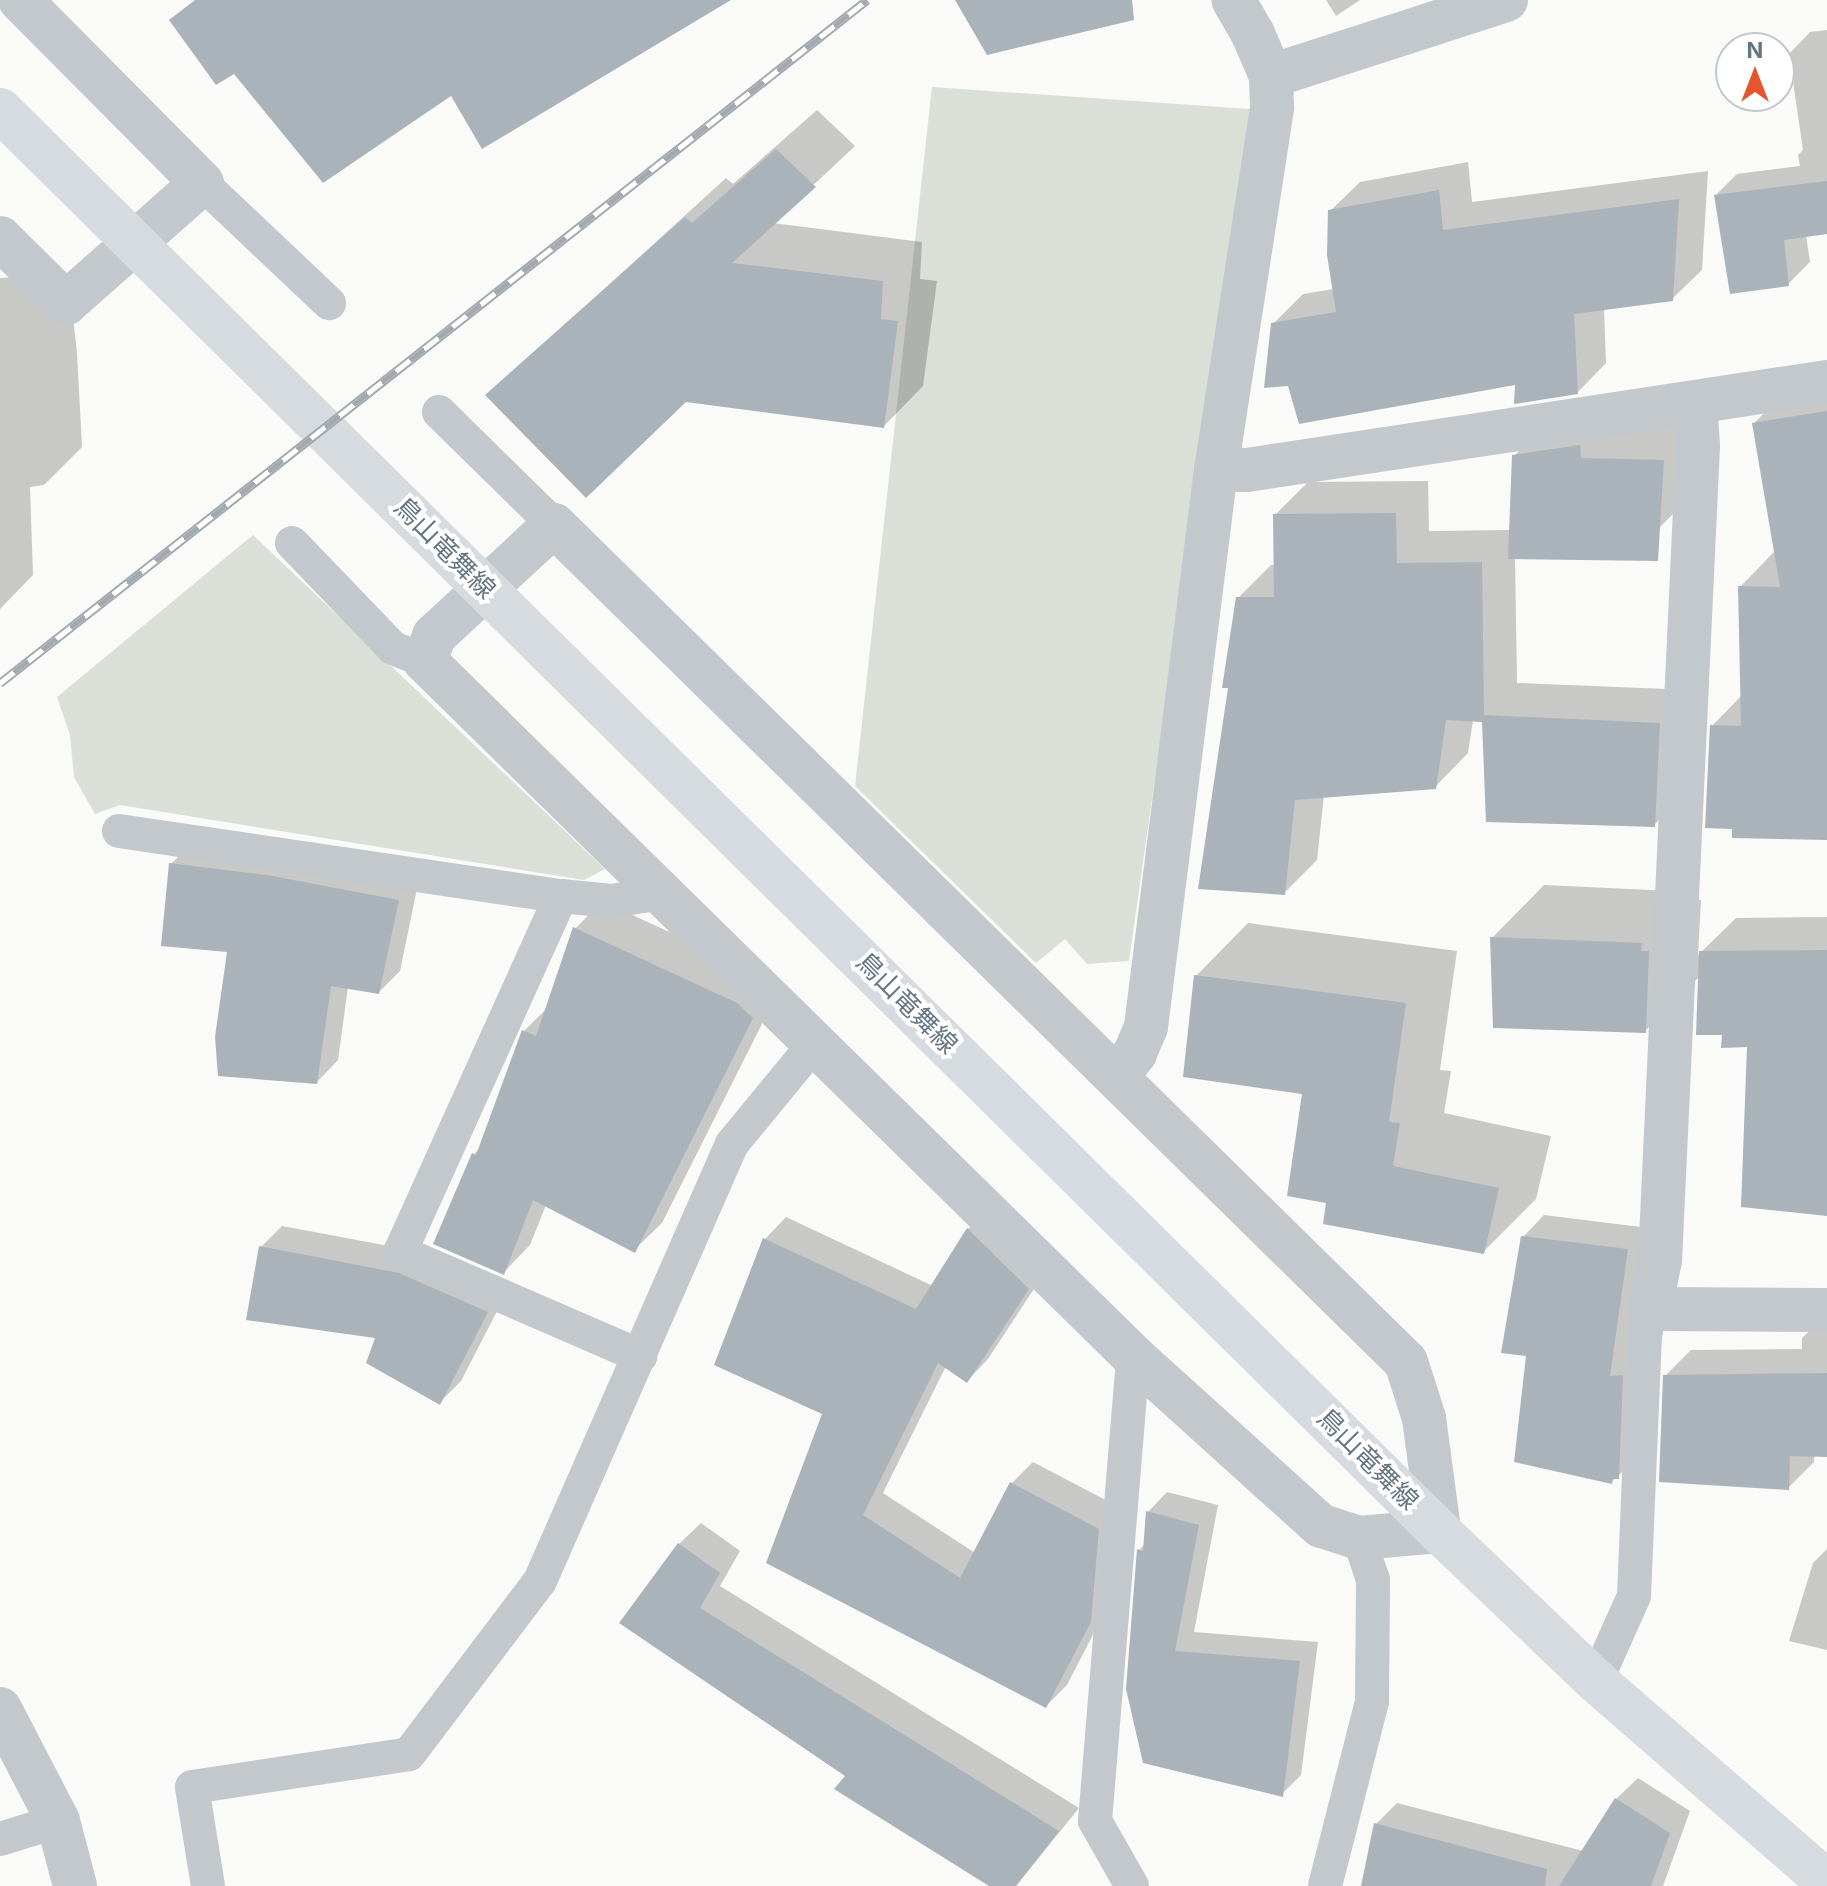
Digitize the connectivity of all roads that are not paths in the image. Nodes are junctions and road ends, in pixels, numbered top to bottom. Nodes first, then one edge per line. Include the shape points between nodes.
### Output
1 (20, 0) edge
2 (1233, 0) edge
3 (1506, 0) edge
4 (1271, 76) junction
5 (0, 110) edge
6 (202, 183) junction
7 (0, 238) edge
8 (329, 303) dead end
9 (1827, 382) edge
10 (1695, 403) junction
11 (439, 412) dead end
12 (1216, 470) junction
13 (554, 525) junction
14 (292, 543) dead end
15 (425, 661) junction
16 (119, 831) dead end
17 (663, 893) junction
18 (561, 896) junction
19 (815, 1043) junction
20 (1116, 1076) junction
21 (1650, 1309) junction
22 (1827, 1310) edge
23 (640, 1356) junction
24 (1133, 1356) junction
25 (1439, 1531) junction
26 (1359, 1538) junction
27 (1596, 1681) junction
28 (0, 1709) edge
29 (58, 1821) junction
30 (0, 1839) edge
31 (1827, 1882) edge
32 (75, 1886) edge
33 (208, 1886) edge
34 (1132, 1886) edge
35 (1325, 1886) edge

1 - 6 street
2 - 4 street
3 - 4 street
4 - 12 street via 1272,107
5 - 25 main road, 鳥山竜舞線
6 - 7 street via 66,303
6 - 8 lane
9 - 10 street
10 - 12 street via 1247,470
10 - 21 street via 1698,446 1660,1260
11 - 13 lane
12 - 20 street via 1146,1027 1135,1053
13 - 15 street via 434,636
13 - 20 street
14 - 15 lane via 393,648
15 - 17 street
16 - 18 lane
17 - 18 lane via 611,901
17 - 19 street
18 - 23 lane via 400,1252
19 - 23 lane via 732,1144
19 - 24 street
20 - 25 street via 1406,1362 1424,1418
21 - 22 street
21 - 27 lane via 1634,1596
23 - 33 lane via 540,1581 409,1754 192,1787
24 - 26 street via 1321,1526
24 - 34 lane via 1095,1821
25 - 26 street
25 - 27 main road, 鳥山竜舞線
26 - 35 lane via 1373,1580 1372,1701
27 - 31 main road, 鳥山竜舞線
28 - 29 street
29 - 30 lane
29 - 32 street

